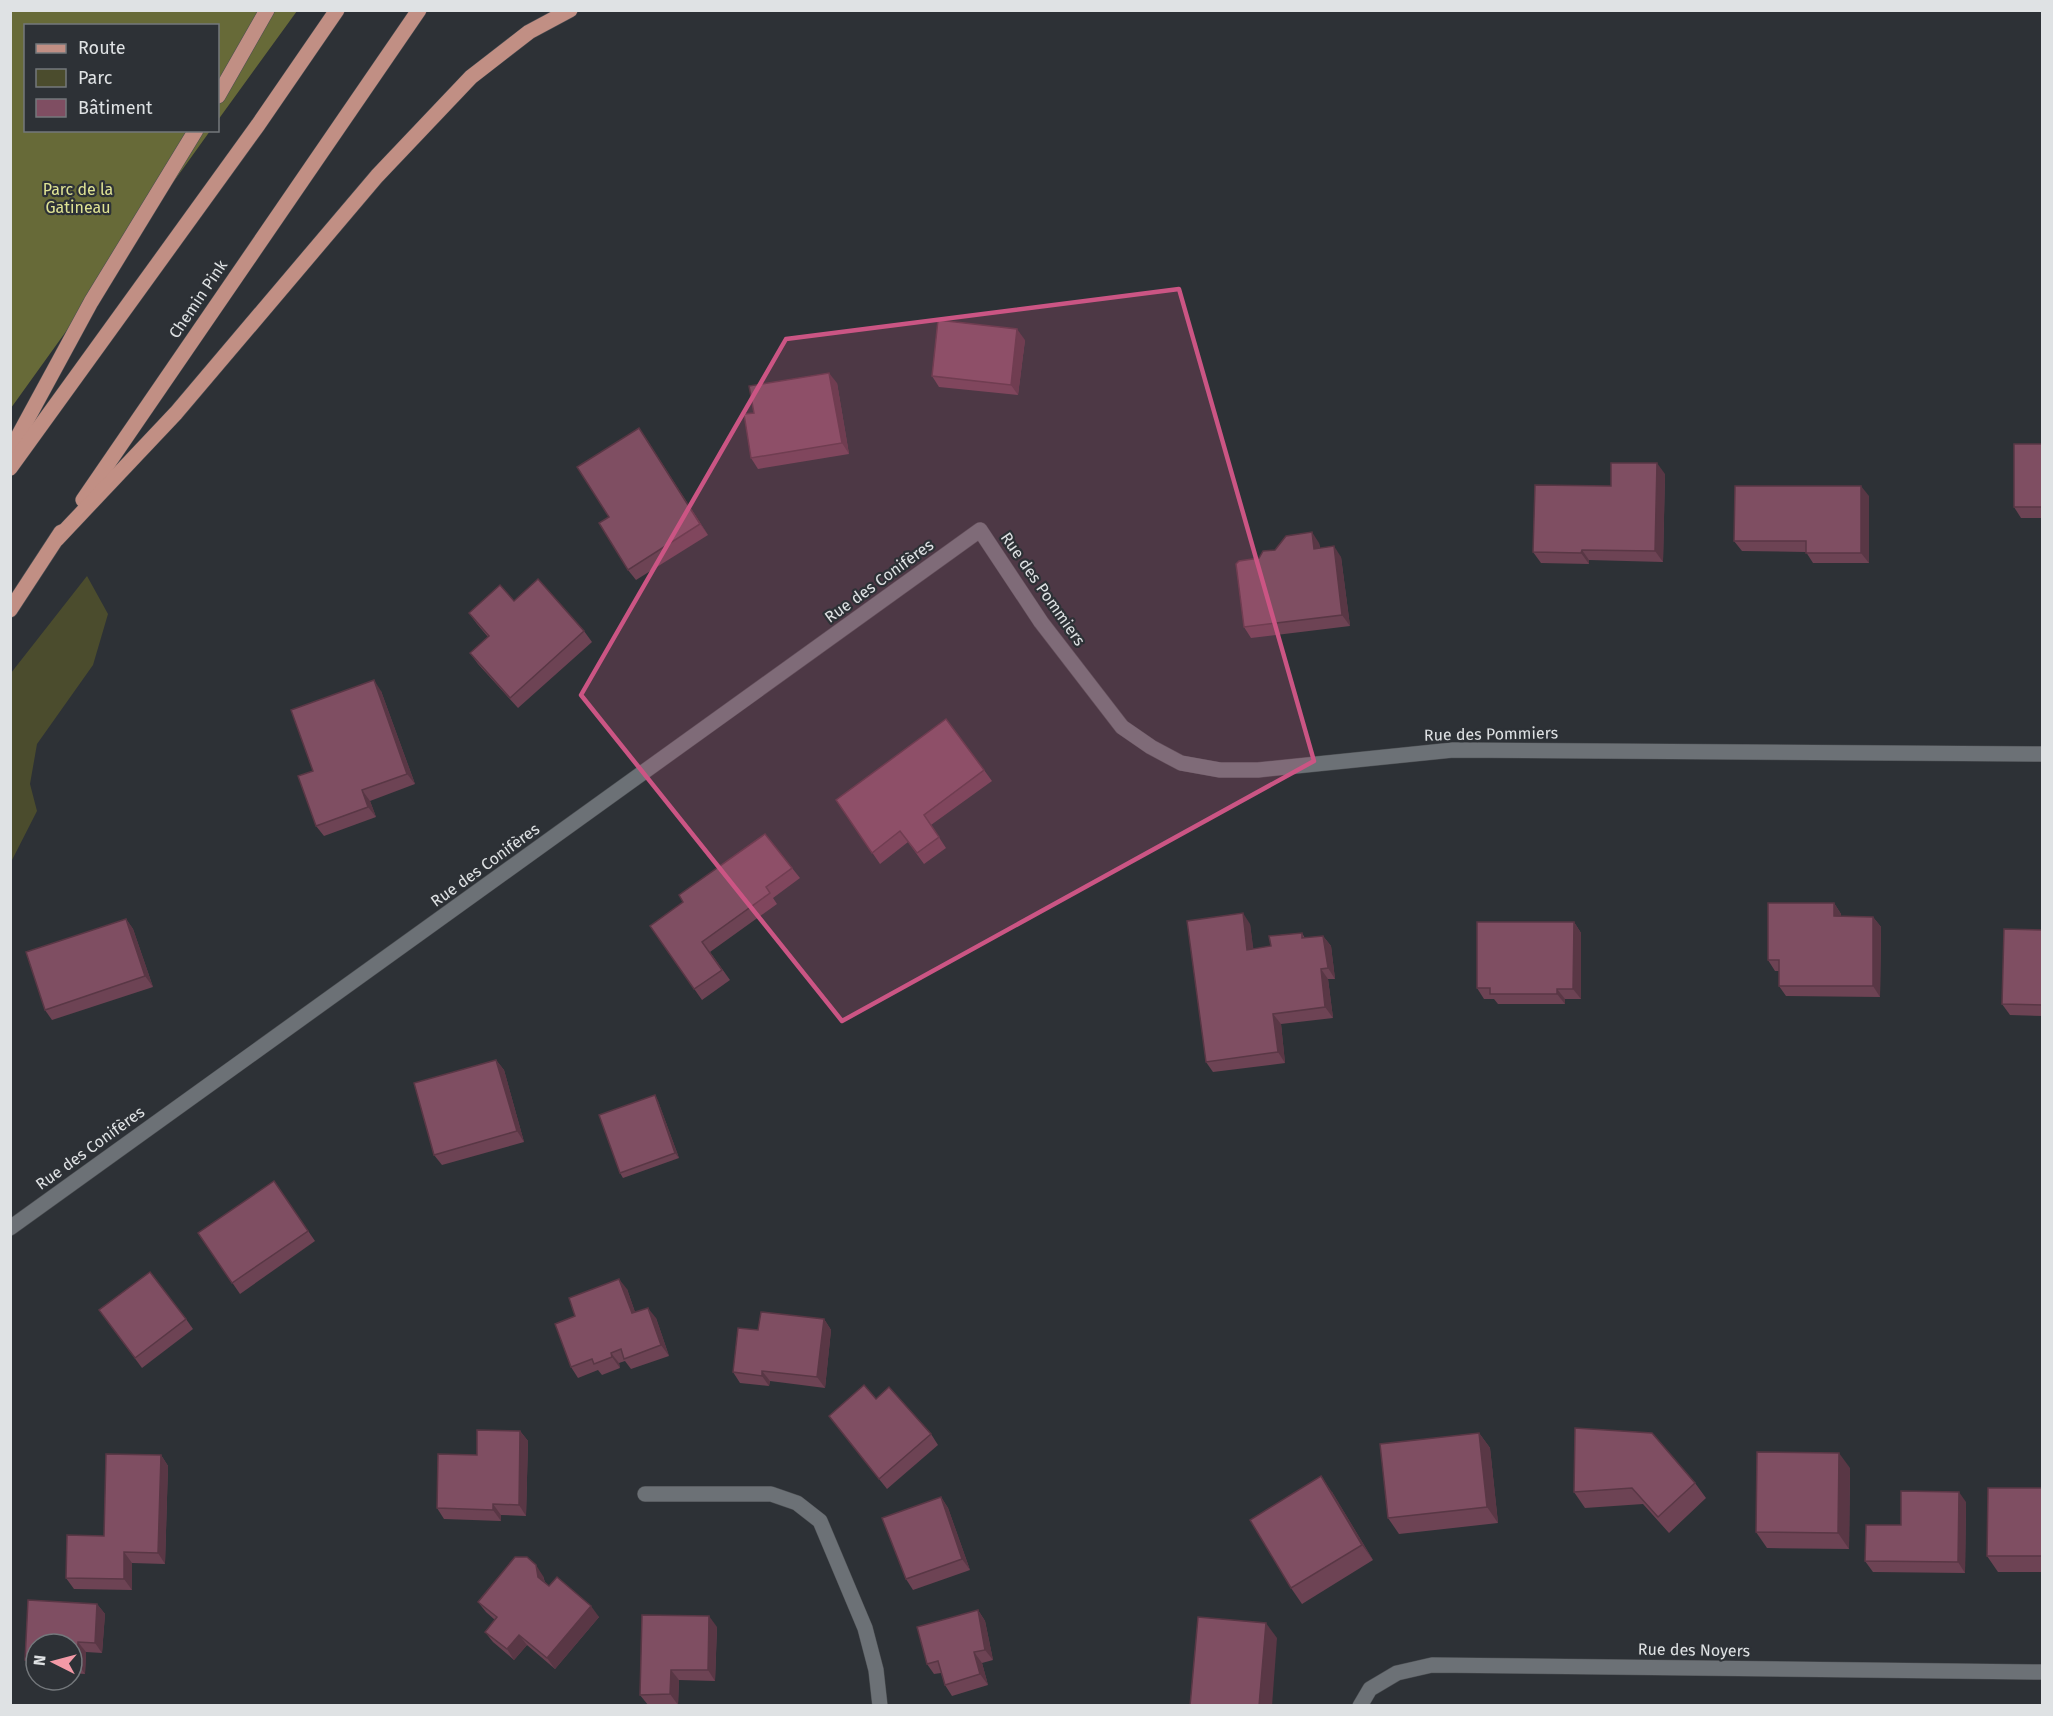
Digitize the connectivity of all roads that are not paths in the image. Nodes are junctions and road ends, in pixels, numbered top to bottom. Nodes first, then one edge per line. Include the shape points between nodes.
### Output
1 (267, 10) edge
2 (337, 10) edge
3 (418, 10) edge
4 (570, 10) edge
5 (219, 94) edge
6 (195, 132) edge
7 (10, 451) edge
8 (10, 468) edge
9 (980, 530) joint
10 (57, 539) junction
11 (10, 610) edge
12 (2043, 754) edge
13 (10, 1228) edge
14 (645, 1494) dead end
15 (2043, 1672) edge
16 (880, 1706) edge
17 (1360, 1706) edge

1 - 5 main road
2 - 8 main road
3 - 10 main road, Chemin Pink
4 - 10 main road via 529,32 471,77 377,176 176,413
6 - 7 main road via 91,302
9 - 12 street, Rue des Pommiers via 1041,622 1122,727 1181,763 1220,770 1258,770 1453,750
9 - 13 street, Rue des Conifères
10 - 11 main road, Chemin Pink
14 - 16 street via 771,1494 797,1503 820,1521 865,1628
15 - 17 street, Rue des Noyers via 1432,1665 1397,1673 1370,1689

